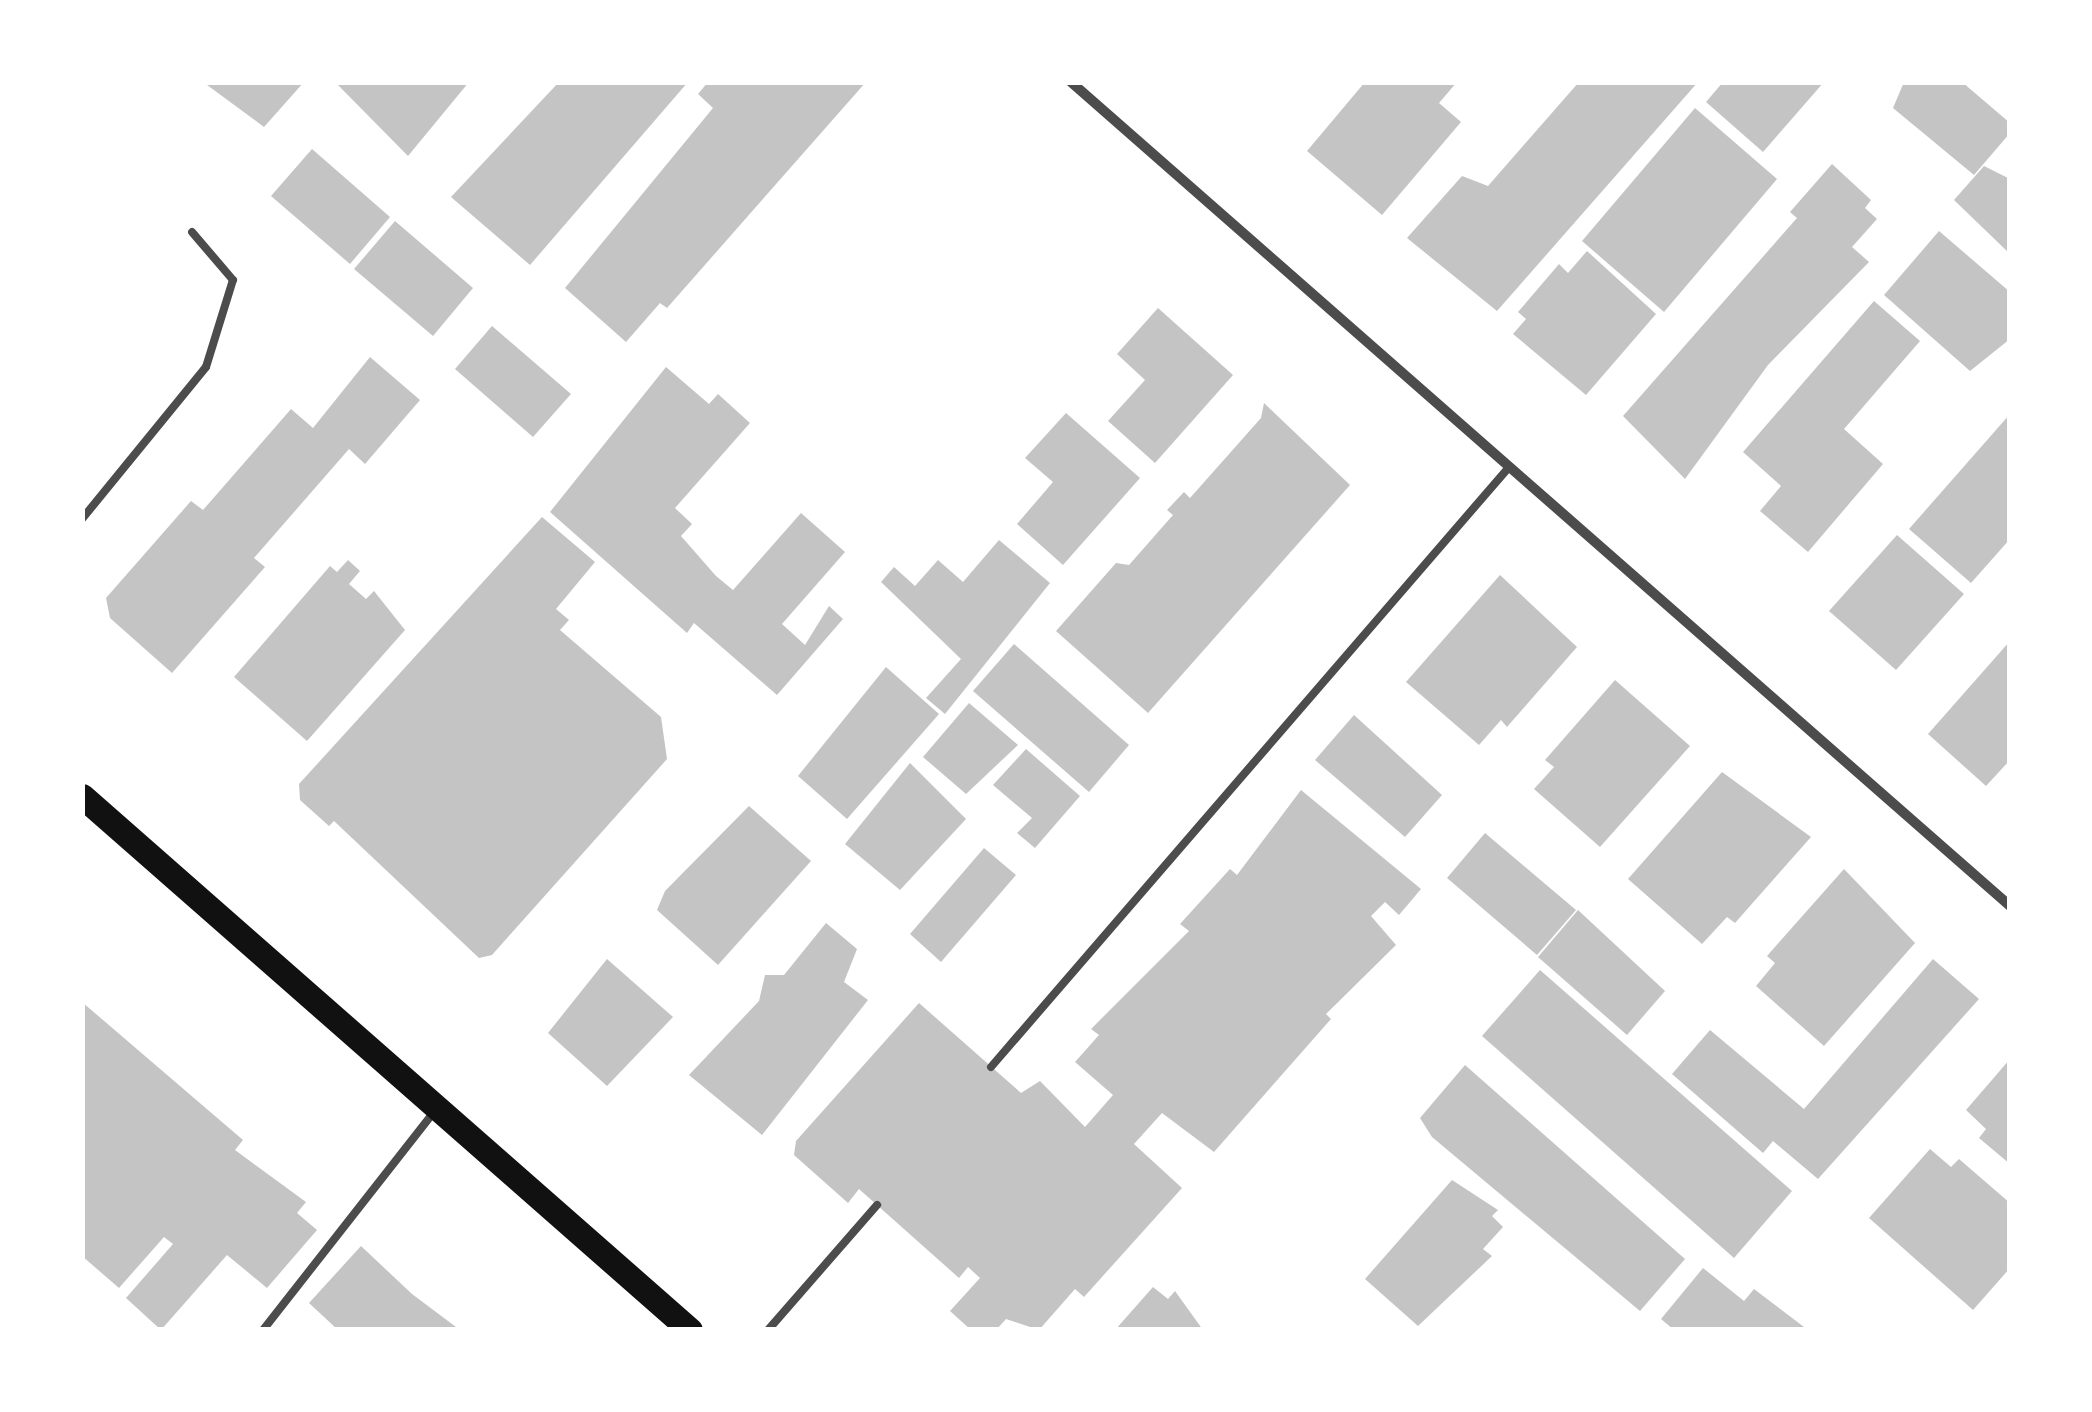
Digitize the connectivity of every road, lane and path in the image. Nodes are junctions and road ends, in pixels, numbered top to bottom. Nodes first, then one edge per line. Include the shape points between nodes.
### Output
1 (1071, 82) edge
2 (192, 232) dead end
3 (1509, 467) junction
4 (82, 519) edge
5 (82, 796) edge
6 (2010, 906) edge
7 (991, 1067) dead end
8 (437, 1108) junction
9 (877, 1204) dead end
10 (262, 1330) edge
11 (690, 1330) edge
12 (768, 1330) edge

1 - 3 street
2 - 4 lane via 234,280 206,366
3 - 6 street
3 - 7 lane
5 - 8 main road
8 - 10 lane
8 - 11 main road
9 - 12 lane

